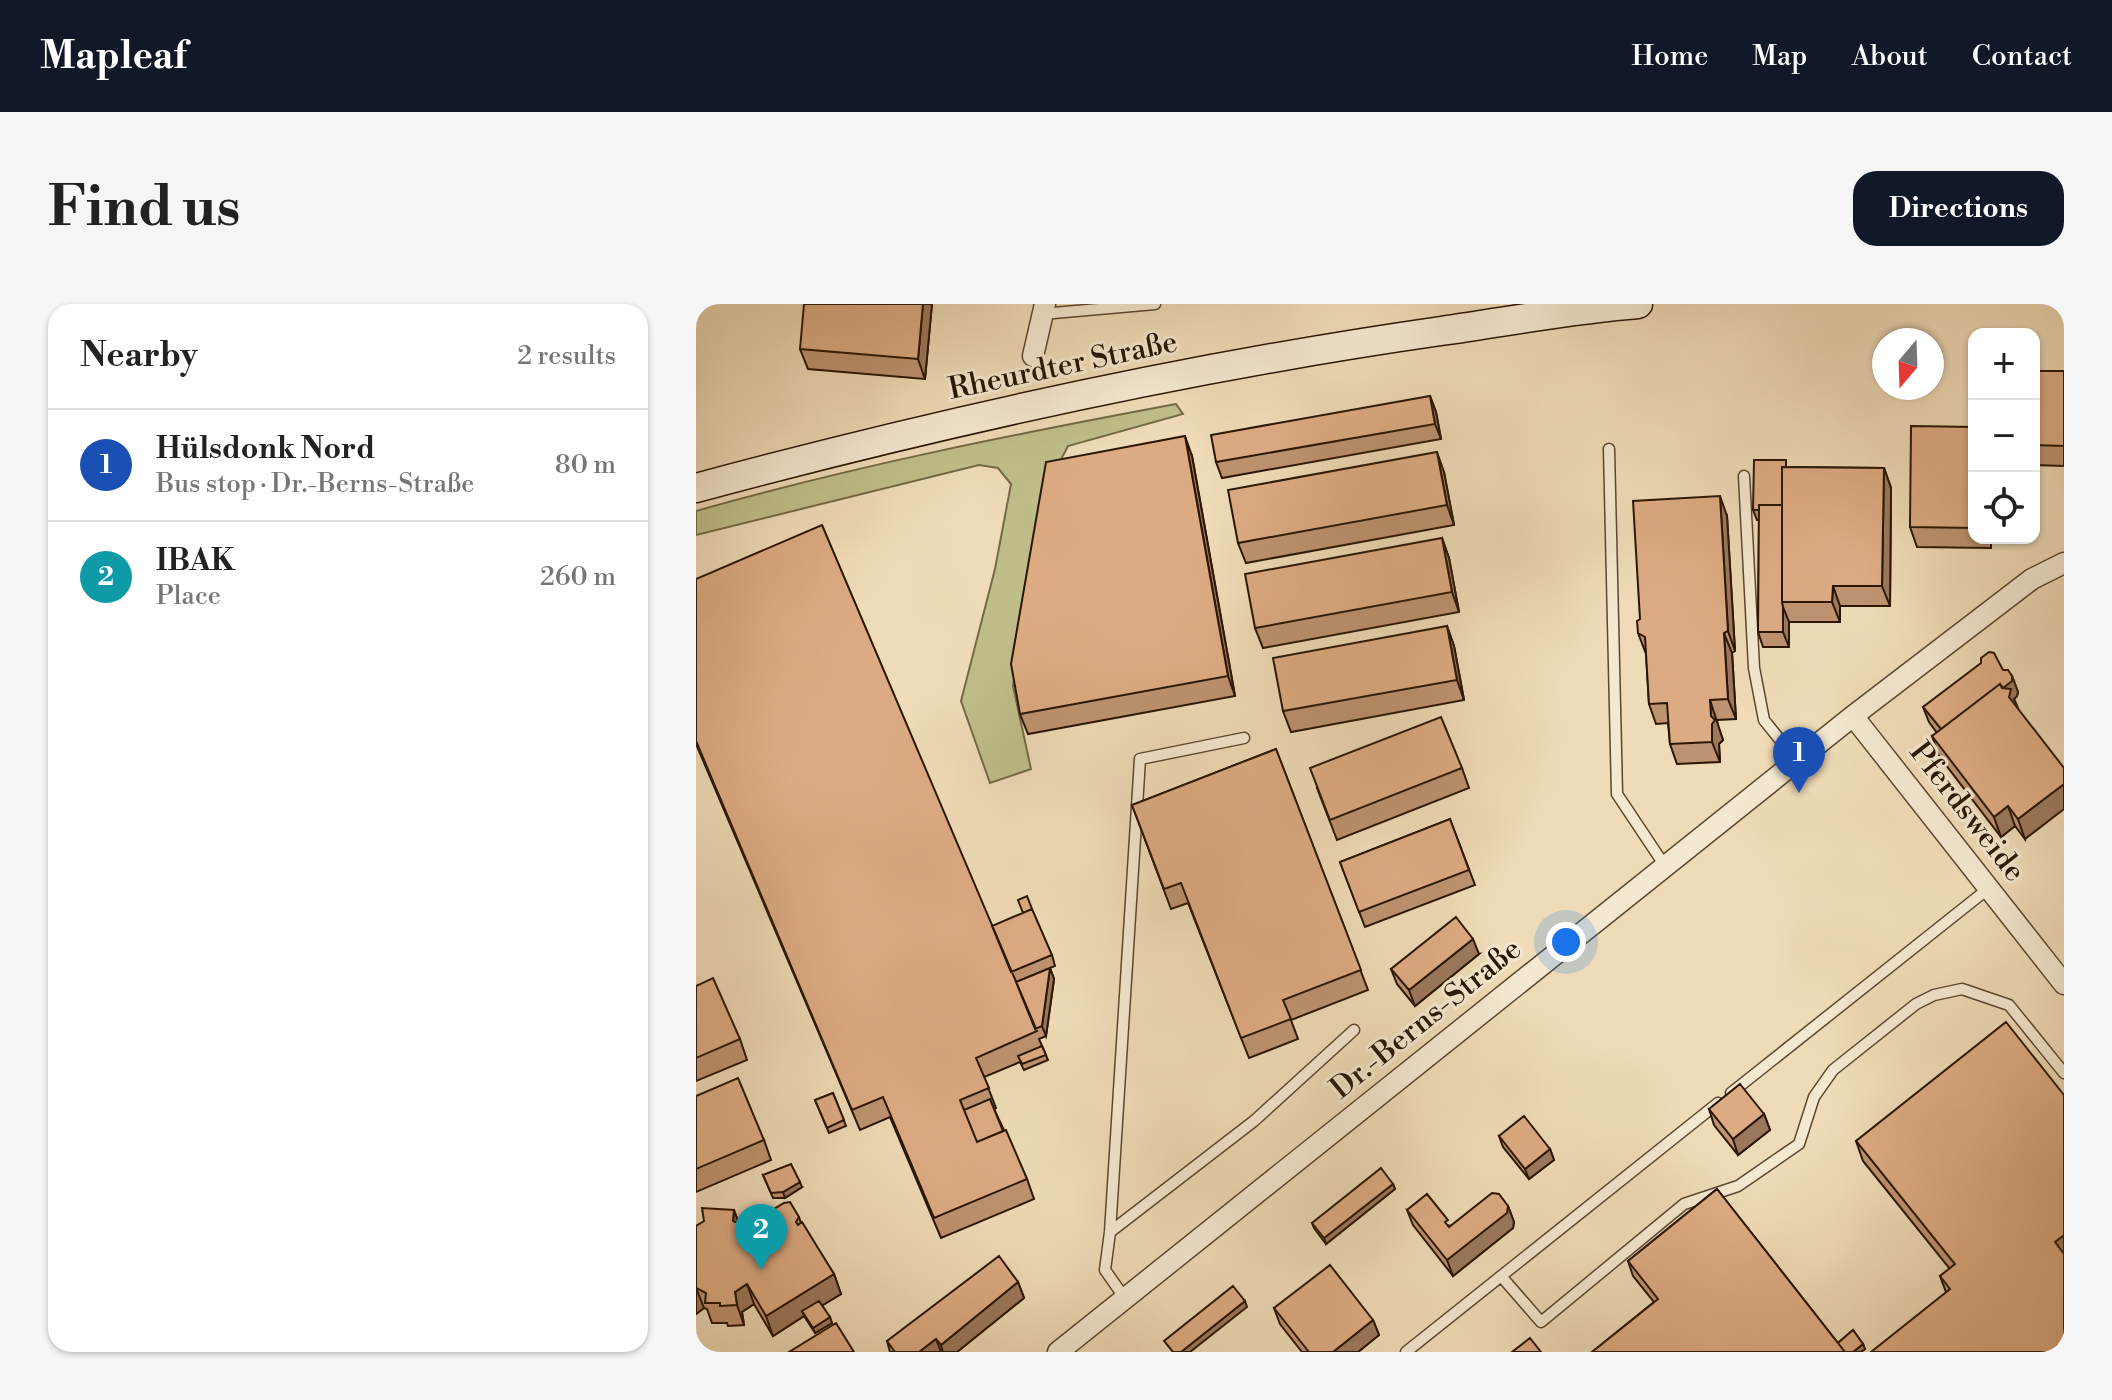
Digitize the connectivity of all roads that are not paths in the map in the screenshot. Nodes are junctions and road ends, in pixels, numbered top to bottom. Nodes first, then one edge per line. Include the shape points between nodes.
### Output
1 (1155, 304) edge
2 (1638, 304) edge
3 (1043, 309) edge
4 (1033, 356) dead end
5 (1609, 449) dead end
6 (1744, 476) dead end
7 (696, 488) edge
8 (2064, 563) edge
9 (1853, 716) junction
10 (1244, 738) dead end
11 (1797, 761) junction
12 (1665, 866) junction
13 (1989, 888) junction
14 (2064, 984) edge
15 (1354, 1030) dead end
16 (2064, 1073) edge
17 (1110, 1232) junction
18 (1501, 1276) junction
19 (1124, 1297) junction
20 (1058, 1352) edge
21 (1406, 1352) edge

1 - 3 lane
2 - 7 main road, Rheurdter Straße via 1354,344 1091,392
3 - 4 street
5 - 12 lane via 1617,794
6 - 11 lane via 1754,668 1764,720
8 - 9 street, Dr.-Berns-Straße via 2032,579
9 - 11 street, Dr.-Berns-Straße
9 - 13 street, Pferdsweide
10 - 17 lane via 1140,759
11 - 12 street, Dr.-Berns-Straße
12 - 19 street, Dr.-Berns-Straße
13 - 14 street, Pferdsweide
13 - 18 lane
15 - 17 lane via 1254,1121
16 - 18 lane via 2009,1005 1962,989 1934,995 1833,1070 1814,1097 1799,1144 1738,1186 1684,1204 1541,1322
17 - 19 lane via 1105,1270
18 - 21 lane
19 - 20 street, Dr.-Berns-Straße

